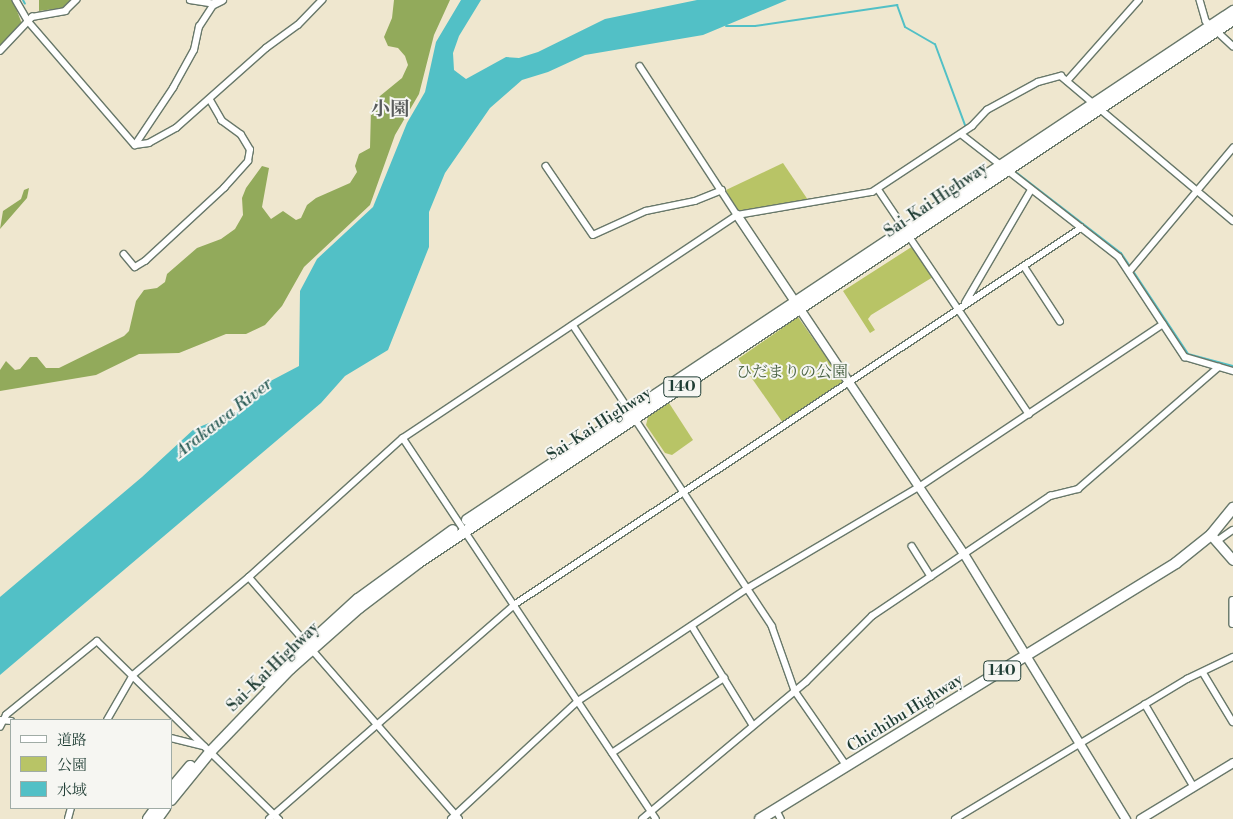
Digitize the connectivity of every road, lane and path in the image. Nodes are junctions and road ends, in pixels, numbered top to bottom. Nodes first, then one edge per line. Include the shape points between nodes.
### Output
1 (16, 0) edge
2 (76, 0) edge
3 (194, 0) edge
4 (322, 0) edge
5 (1139, 0) edge
6 (1200, 0) edge
7 (218, 2) edge
8 (1233, 11) edge
9 (1233, 20) edge
10 (28, 21) junction
11 (1213, 29) junction
12 (1233, 46) edge
13 (0, 51) edge
14 (640, 66) dead end
15 (1067, 81) junction
16 (210, 100) junction
17 (1097, 106) junction
18 (965, 131) junction
19 (135, 145) junction
20 (1233, 148) edge
21 (546, 166) dead end
22 (1002, 169) junction
23 (878, 189) junction
24 (722, 190) junction
25 (1031, 190) junction
26 (1197, 190) junction
27 (737, 215) junction
28 (1233, 221) edge
29 (1081, 228) junction
30 (907, 232) junction
31 (124, 254) dead end
32 (1024, 266) junction
33 (1129, 272) junction
34 (798, 304) junction
35 (964, 305) junction
36 (958, 309) junction
37 (1060, 321) dead end
38 (1163, 324) junction
39 (573, 325) junction
40 (1219, 367) junction
41 (1233, 371) edge
42 (850, 382) junction
43 (632, 414) junction
44 (1029, 414) junction
45 (403, 438) junction
46 (919, 487) junction
47 (684, 492) junction
48 (1233, 508) edge
49 (463, 527) junction
50 (1233, 530) edge
51 (1214, 538) junction
52 (912, 546) dead end
53 (964, 554) junction
54 (1233, 560) edge
55 (931, 576) junction
56 (249, 577) junction
57 (748, 588) junction
58 (1233, 600) edge
59 (514, 605) junction
60 (1233, 624) edge
61 (692, 626) junction
62 (309, 647) junction
63 (1028, 654) junction
64 (1233, 657) edge
65 (1204, 674) junction
66 (133, 675) junction
67 (724, 678) junction
68 (795, 691) junction
69 (578, 702) junction
70 (1145, 704) junction
71 (108, 719) edge
72 (1, 720) edge
73 (1233, 722) edge
74 (375, 724) junction
75 (753, 725) junction
76 (0, 727) edge
77 (172, 738) edge
78 (1081, 743) junction
79 (208, 749) junction
80 (612, 753) junction
81 (1233, 764) edge
82 (847, 766) junction
83 (1194, 787) junction
84 (172, 788) edge
85 (172, 799) edge
86 (165, 809) edge
87 (776, 809) junction
88 (650, 810) junction
89 (273, 813) junction
90 (455, 818) edge
91 (157, 819) edge
92 (269, 819) edge
93 (279, 819) edge
94 (642, 819) edge
95 (656, 819) edge
96 (760, 819) edge
97 (781, 819) edge
98 (955, 819) edge
99 (1126, 819) edge
100 (1141, 819) edge

1 - 10 street
2 - 10 street via 65,11 32,16
3 - 7 street
4 - 16 street via 298,25 266,48
5 - 15 street
6 - 11 street
7 - 19 street via 199,27 194,50 173,88
8 - 11 highway, Sai-Kai Highway / 140
9 - 11 highway, Sai-Kai Highway / 140
10 - 13 street
10 - 19 street
11 - 12 street
11 - 17 highway, Sai-Kai Highway / 140
14 - 24 street
15 - 17 street
15 - 18 street via 1061,76 1038,82 987,110
16 - 19 street via 176,128 149,143
16 - 31 street via 222,121 241,135 250,150 248,161 224,188 145,261 135,267
17 - 22 highway, Sai-Kai Highway / 140
17 - 26 street
18 - 22 street
18 - 23 street
20 - 26 street
21 - 24 street via 593,235 646,211 695,201
22 - 25 street
22 - 30 highway, Sai-Kai Highway / 140
23 - 27 street
23 - 30 street
24 - 27 street
25 - 29 street
25 - 35 street
26 - 28 street
26 - 33 street
27 - 34 street
27 - 39 street
29 - 32 street
29 - 33 street via 1119,257
30 - 34 highway, Sai-Kai Highway / 140
30 - 36 street
32 - 35 street
32 - 37 street
33 - 38 street
34 - 42 street
34 - 43 highway, Sai-Kai Highway / 140
35 - 36 street
36 - 42 street
36 - 44 street
38 - 40 street via 1176,337 1185,357
38 - 44 street
39 - 43 street
39 - 45 street
40 - 41 street
40 - 53 street via 1078,489 1050,496
42 - 46 street
42 - 47 street
43 - 47 street
43 - 49 highway, Sai-Kai Highway / 140
44 - 46 street
45 - 49 street
45 - 56 street
46 - 53 street
46 - 57 street
47 - 57 street
47 - 59 street
48 - 51 highway, Chichibu Highway / 140
49 - 59 street
49 - 62 highway, Sai-Kai Highway / 140
50 - 51 street
51 - 54 main road
51 - 63 highway, Chichibu Highway / 140
52 - 55 street
53 - 55 street
53 - 63 street
55 - 68 street via 872,616
56 - 62 street
56 - 66 street
57 - 61 street
57 - 68 street via 772,626
58 - 60 street
59 - 69 street
59 - 74 street
61 - 67 street
61 - 69 street
62 - 74 street
62 - 79 highway, Sai-Kai Highway / 140
63 - 78 street
63 - 82 highway, Chichibu Highway / 140
64 - 65 street
65 - 70 street
65 - 73 street
66 - 71 street
66 - 72 street via 97,640
66 - 79 street
67 - 75 street
67 - 80 street
68 - 75 street
68 - 82 street
69 - 80 street
69 - 90 street
70 - 78 street
70 - 83 street
72 - 76 street
74 - 89 street
74 - 90 street
75 - 88 street
77 - 79 street
78 - 98 street
78 - 99 street
79 - 84 highway, Sai-Kai Highway / 140
79 - 85 highway, Sai-Kai Highway / 140
79 - 89 street
80 - 88 street
81 - 83 street
82 - 87 highway, Chichibu Highway / 140
83 - 100 street
86 - 91 highway
87 - 96 highway, Chichibu Highway / 140
87 - 97 street
88 - 94 street
88 - 95 street
89 - 92 street
89 - 93 street

